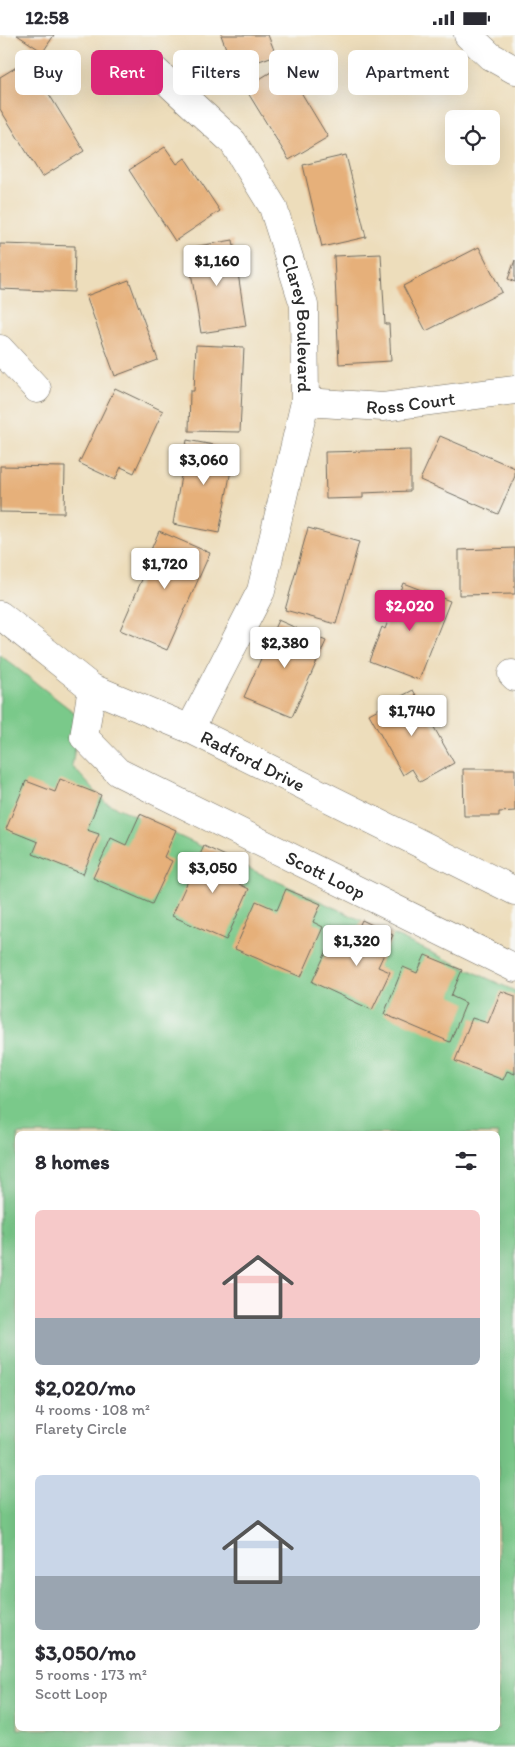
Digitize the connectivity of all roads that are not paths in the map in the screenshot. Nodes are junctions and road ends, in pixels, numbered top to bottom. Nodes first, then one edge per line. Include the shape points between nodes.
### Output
1 (468, 35) edge
2 (515, 70) edge
3 (163, 77) edge
4 (0, 349) edge
5 (37, 389) dead end
6 (515, 390) edge
7 (305, 402) junction
8 (0, 615) edge
9 (92, 688) junction
10 (190, 729) junction
11 (515, 891) edge
12 (515, 968) edge

1 - 2 street via 490,56
3 - 7 street, Clarey Boulevard via 233,142 273,207 304,305
4 - 5 street
6 - 7 street, Ross Court via 383,407
7 - 10 street, Clarey Boulevard via 261,591
8 - 9 street, Radford Drive
9 - 10 street, Radford Drive
9 - 12 street, Scott Loop via 84,737 118,772
10 - 11 street, Radford Drive

